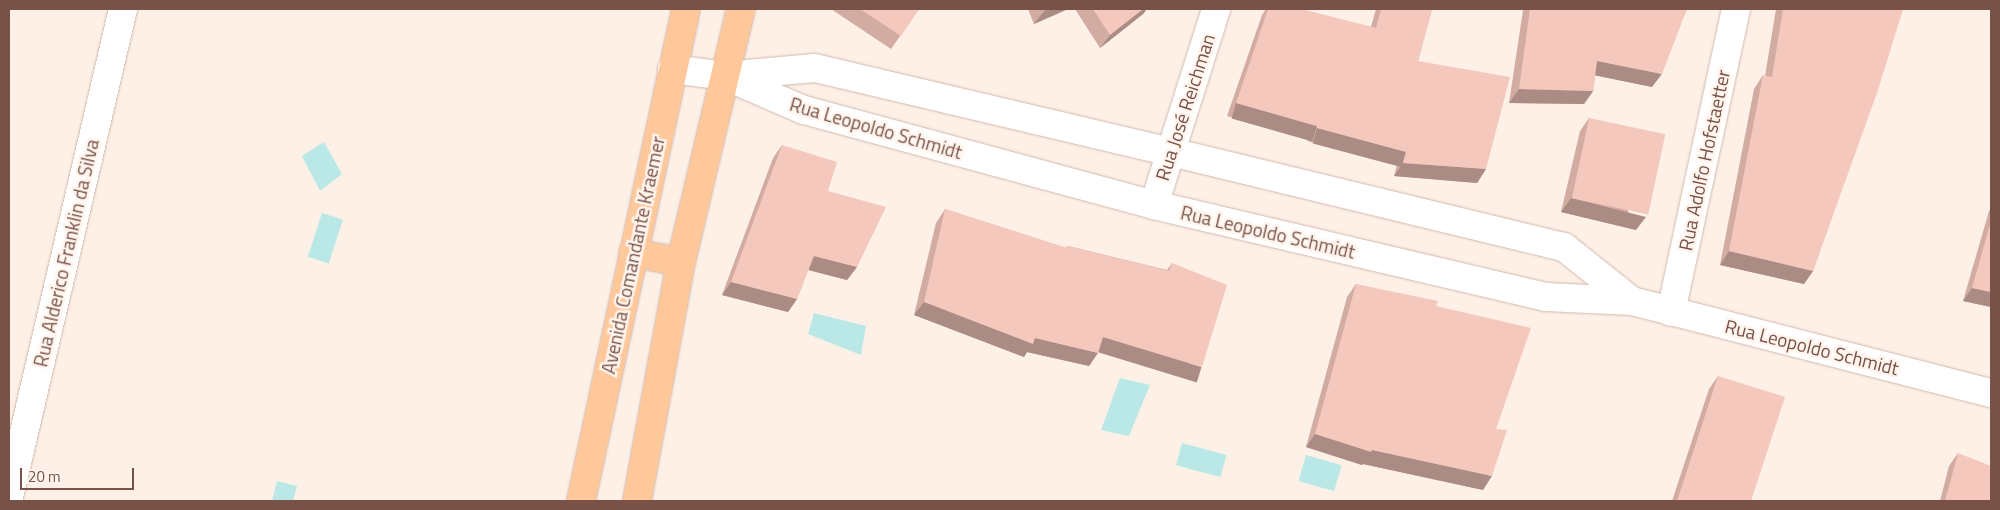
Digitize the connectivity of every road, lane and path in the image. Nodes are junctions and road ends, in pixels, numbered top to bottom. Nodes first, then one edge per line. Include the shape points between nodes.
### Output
1 (123, 9) edge
2 (686, 9) edge
3 (741, 9) edge
4 (1216, 9) edge
5 (1736, 9) edge
6 (672, 69) junction
7 (725, 76) junction
8 (1171, 152) junction
9 (1154, 205) junction
10 (633, 253) junction
11 (681, 262) junction
12 (1632, 301) junction
13 (1671, 312) junction
14 (1991, 392) edge
15 (9, 498) edge
16 (581, 501) edge
17 (637, 501) edge

1 - 15 street, Rua Alderico Franklin da Silva
2 - 6 main road, Avenida Comandante Kraemer
3 - 7 main road
4 - 8 street, Rua José Reichman
5 - 13 street, Rua Adolfo Hofstaetter
6 - 7 street
6 - 10 main road, Avenida Comandante Kraemer
7 - 8 street, Rua Leopoldo Schmidt via 815,68
7 - 9 street, Rua Leopoldo Schmidt via 804,110
7 - 11 main road
8 - 9 street, Rua José Reichman
8 - 12 street, Rua Leopoldo Schmidt via 1564,247
9 - 12 street, Rua Leopoldo Schmidt via 1546,297
10 - 11 main road
10 - 16 main road, Avenida Comandante Kraemer
11 - 17 main road
12 - 13 street, Rua Leopoldo Schmidt
13 - 14 street, Rua Leopoldo Schmidt

